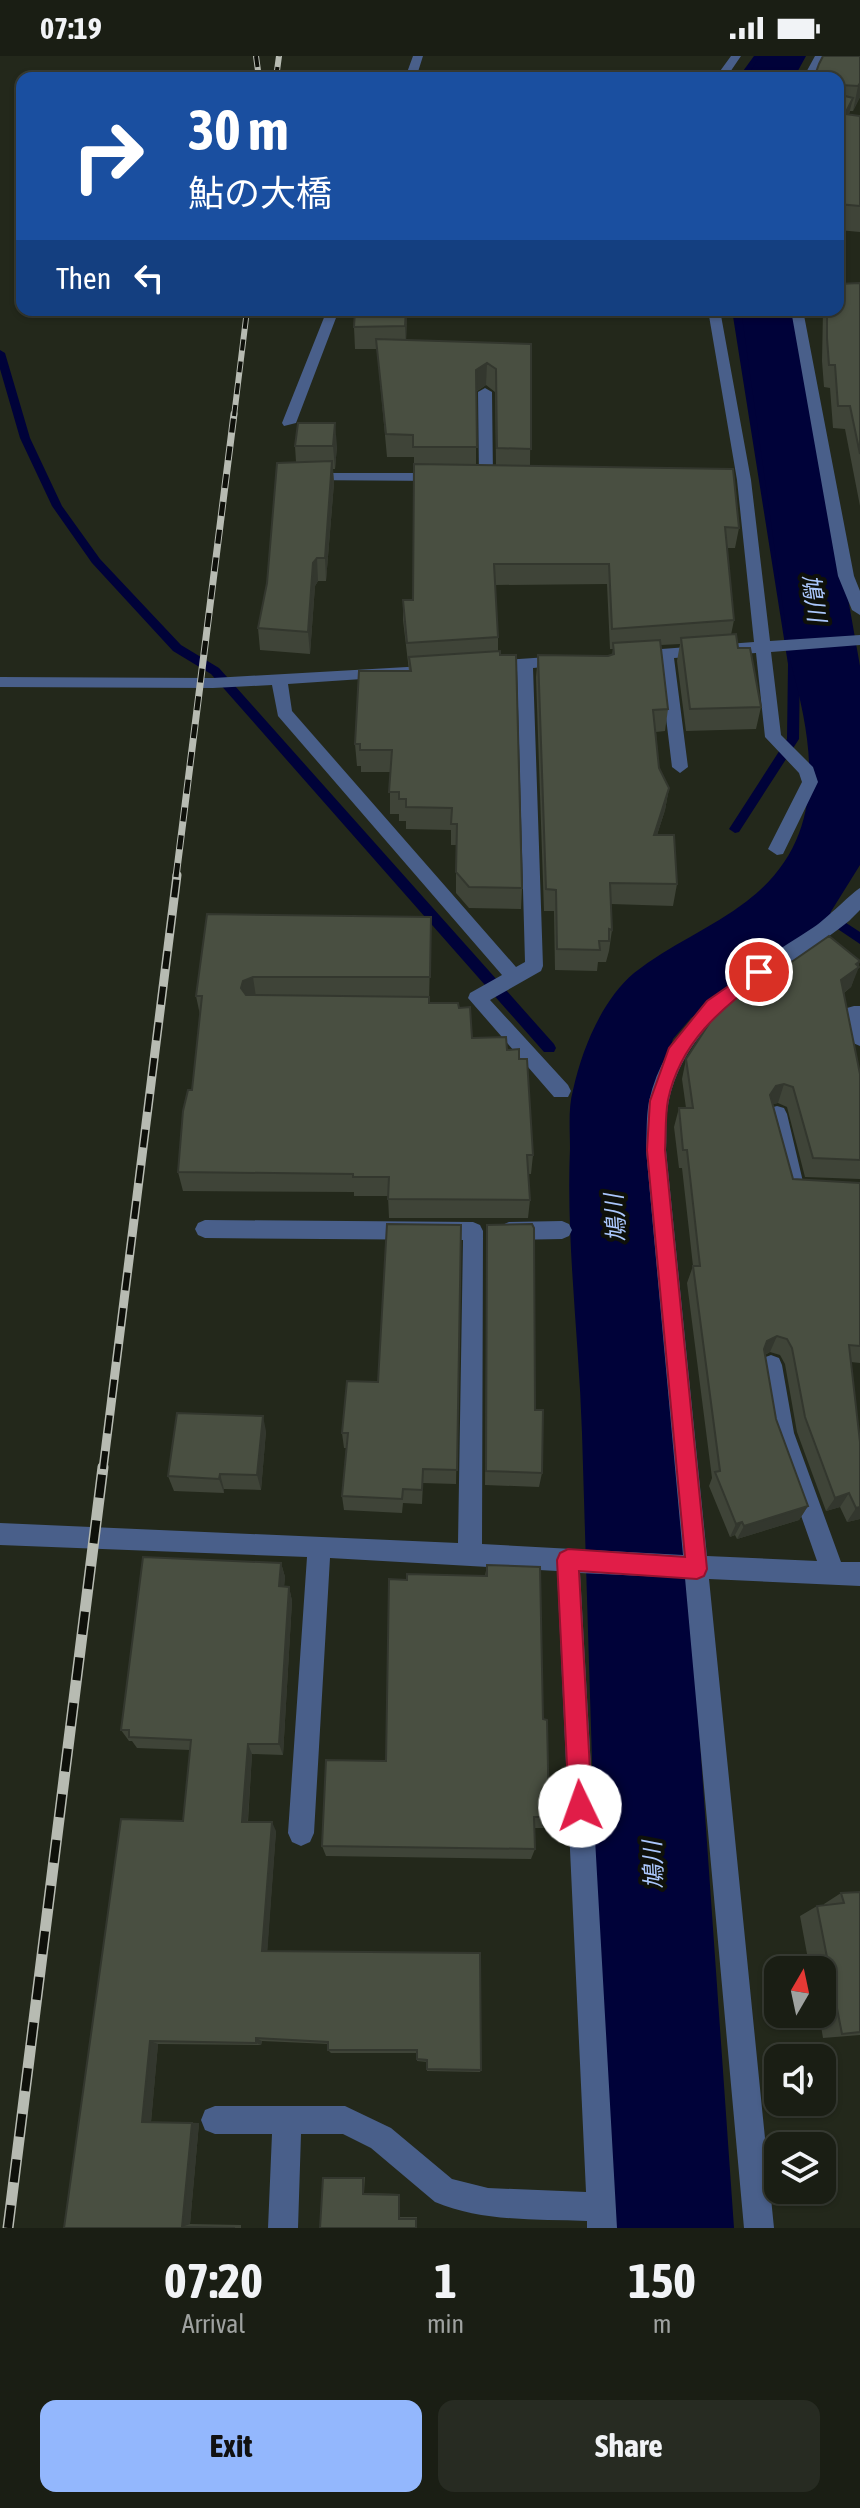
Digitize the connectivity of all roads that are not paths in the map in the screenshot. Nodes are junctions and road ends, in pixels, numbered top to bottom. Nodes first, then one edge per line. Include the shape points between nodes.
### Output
1 (331, 316) edge
2 (715, 316) edge
3 (798, 316) edge
4 (485, 392) dead end
5 (289, 423) dead end
6 (297, 476) edge
7 (860, 610) edge
8 (856, 640) edge
9 (770, 645) junction
10 (666, 654) junction
11 (622, 657) edge
12 (578, 660) edge
13 (525, 663) junction
14 (479, 666) edge
15 (448, 669) edge
16 (279, 680) junction
17 (0, 682) edge
18 (680, 767) dead end
19 (777, 849) dead end
20 (860, 895) edge
21 (510, 979) junction
22 (482, 996) junction
23 (455, 1007) edge
24 (860, 1013) edge
25 (860, 1038) edge
26 (561, 1091) dead end
27 (777, 1114) edge
28 (808, 1190) edge
29 (205, 1229) dead end
30 (562, 1230) dead end
31 (473, 1231) junction
32 (771, 1365) dead end
33 (0, 1534) edge
34 (319, 1547) junction
35 (470, 1555) junction
36 (568, 1560) junction
37 (690, 1568) junction
38 (833, 1573) junction
39 (860, 1574) edge
40 (301, 1833) dead end
41 (215, 2120) dead end
42 (287, 2120) junction
43 (602, 2217) edge
44 (283, 2228) edge
45 (759, 2228) edge

1 - 5 street
2 - 9 street via 736,480
3 - 7 street via 846,576
4 - 6 street via 478,478
8 - 9 street
9 - 10 street
9 - 19 street via 773,737 807,771 810,782
10 - 11 street
10 - 18 street
12 - 13 street
13 - 14 street
13 - 21 street via 534,966
15 - 16 street
16 - 17 street
16 - 21 street via 284,712
20 - 37 street via 841,917 713,1006 675,1053 659,1101 656,1150
21 - 22 street
22 - 23 street
22 - 26 street
24 - 25 street via 854,1013
27 - 28 street via 795,1189
29 - 31 street
30 - 31 street
31 - 35 street
32 - 38 street via 783,1433
33 - 34 street
34 - 35 street
34 - 40 street
35 - 36 street
36 - 37 street
36 - 43 street
37 - 38 street
37 - 45 street
38 - 39 street
41 - 42 street
42 - 43 street via 345,2120 381,2138 445,2192 488,2203
42 - 44 street

